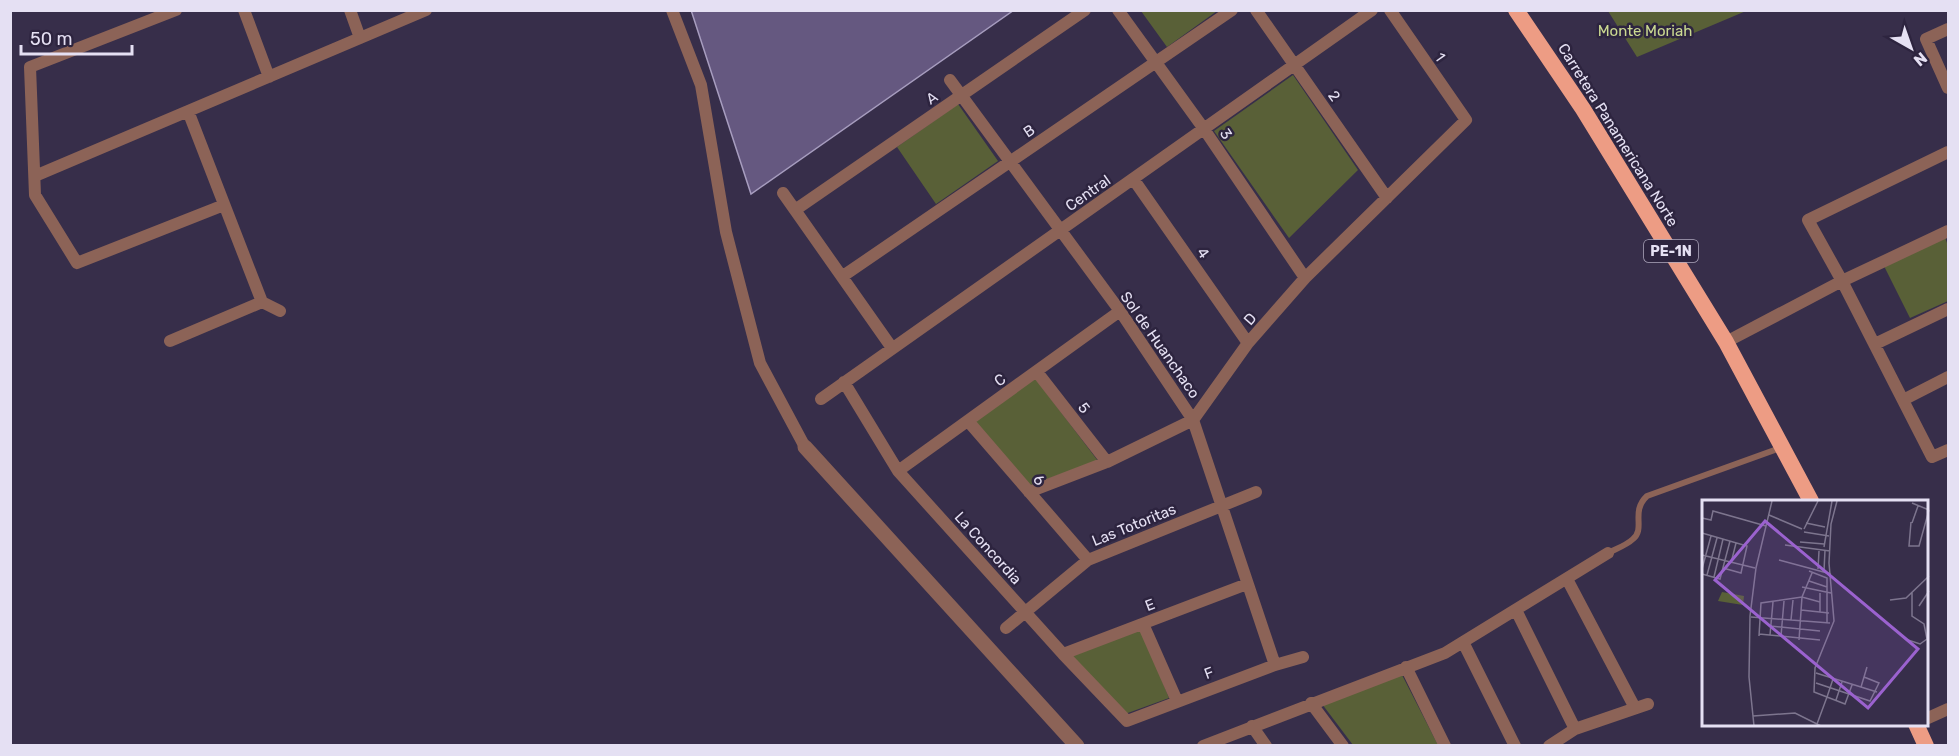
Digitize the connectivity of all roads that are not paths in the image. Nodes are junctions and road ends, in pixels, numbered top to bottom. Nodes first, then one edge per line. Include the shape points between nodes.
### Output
1 (176, 10) edge
2 (244, 10) edge
3 (350, 10) edge
4 (426, 10) edge
5 (672, 10) edge
6 (1085, 10) edge
7 (1118, 10) edge
8 (1232, 10) edge
9 (1256, 10) edge
10 (1372, 10) edge
11 (1390, 10) edge
12 (1516, 10) edge
13 (1948, 29) edge
14 (360, 38) junction
15 (1156, 62) junction
16 (1294, 65) junction
17 (269, 77) junction
18 (950, 80) dead end
19 (1948, 88) edge
20 (962, 96) junction
21 (188, 111) junction
22 (1466, 120) joint
23 (1204, 129) junction
24 (1948, 152) edge
25 (1010, 162) junction
26 (35, 176) junction
27 (1134, 180) junction
28 (783, 193) dead end
29 (1387, 198) junction
30 (224, 205) junction
31 (795, 210) junction
32 (1060, 231) junction
33 (1948, 234) edge
34 (843, 276) junction
35 (1305, 278) junction
36 (1842, 281) junction
37 (262, 302) junction
38 (1948, 309) edge
39 (280, 311) dead end
40 (1120, 312) junction
41 (170, 341) dead end
42 (1726, 342) junction
43 (1248, 344) junction
44 (1875, 344) junction
45 (892, 348) junction
46 (1037, 372) junction
47 (1948, 378) edge
48 (844, 382) junction
49 (820, 399) dead end
50 (1903, 400) junction
51 (1193, 420) junction
52 (968, 421) junction
53 (1783, 446) junction
54 (806, 447) joint
55 (1948, 450) edge
56 (1107, 462) junction
57 (898, 471) junction
58 (1029, 492) junction
59 (1256, 492) dead end
60 (1810, 500) edge
61 (1222, 506) junction
62 (1608, 553) joint
63 (1088, 560) junction
64 (1567, 579) junction
65 (1247, 584) junction
66 (1516, 610) junction
67 (1025, 612) junction
68 (1143, 624) junction
69 (1006, 628) dead end
70 (1463, 642) junction
71 (1063, 654) junction
72 (1303, 657) dead end
73 (1275, 665) junction
74 (1406, 668) junction
75 (1177, 701) junction
76 (1311, 703) junction
77 (1648, 704) dead end
78 (1635, 708) junction
79 (1948, 709) edge
80 (1929, 718) edge
81 (1127, 721) joint
82 (1252, 726) junction
83 (1917, 726) edge
84 (1575, 729) junction
85 (1077, 746) edge
86 (1203, 746) edge
87 (1266, 746) edge
88 (1343, 746) edge
89 (1445, 746) edge
90 (1515, 746) edge
91 (1549, 746) edge
92 (1926, 746) edge

1 - 26 street via 30,67
2 - 17 street
3 - 14 street
4 - 14 street
5 - 54 street via 701,85 726,232 760,363
6 - 20 street, A
7 - 15 street, 3
8 - 15 street, B
9 - 16 street, 2
10 - 16 street, Central
11 - 22 street, 1
12 - 42 highway, Carretera Panamericana Norte / PE-1N via 1583,109
13 - 19 street via 1926,39
14 - 17 street
15 - 23 street, 3
15 - 25 street, B
16 - 23 street, Central
16 - 29 street, 2
17 - 21 street
18 - 20 street, Sol de Huanchaco
20 - 25 street, Sol de Huanchaco
20 - 31 street, A
21 - 26 street
21 - 30 street
22 - 29 street, D
23 - 27 street, Central
23 - 35 street, 3
24 - 36 street via 1808,220
25 - 32 street, Sol de Huanchaco
25 - 34 street, B
26 - 30 street via 35,195 77,262
27 - 32 street, Central
27 - 43 street, 4
28 - 31 street
29 - 35 street, D
30 - 37 street
31 - 34 street
32 - 40 street, Sol de Huanchaco
32 - 45 street, Central
33 - 36 street
34 - 45 street
35 - 43 street, D
36 - 42 street
36 - 44 street
37 - 39 street
37 - 41 street
38 - 44 street
40 - 46 street, C
40 - 51 street, Sol de Huanchaco
42 - 53 highway, Carretera Panamericana Norte / PE-1N
43 - 51 street, D
44 - 50 street
45 - 48 street, Central
46 - 52 street, C
46 - 56 street, 5
47 - 50 street
48 - 49 street, Central
48 - 57 street, La Concordia
50 - 55 street via 1932,457
51 - 56 street, D
51 - 61 street, Sol de Huanchaco
52 - 57 street, C
52 - 58 street, 6
53 - 60 highway, Carretera Panamericana Norte / PE-1N
53 - 62 lane via 1647,496 1638,510 1635,537
54 - 85 street
56 - 58 street, D
57 - 67 street, La Concordia
58 - 63 street, 6
59 - 61 street, Las Totoritas
61 - 63 street, Las Totoritas
61 - 65 street, Sol de Huanchaco
62 - 64 street
63 - 67 street, Las Totoritas
64 - 66 street
64 - 78 street
65 - 68 street, E
65 - 73 street, Sol de Huanchaco
66 - 70 street
66 - 84 street
67 - 69 street, Las Totoritas
67 - 71 street, La Concordia
68 - 71 street, E
68 - 75 street
70 - 74 street
70 - 90 street
71 - 81 street, La Concordia
72 - 73 street, F
73 - 75 street, F
74 - 76 street
74 - 89 street
75 - 81 street, F
76 - 82 street
76 - 88 street
77 - 78 street
78 - 84 street
79 - 80 street
82 - 86 street
82 - 87 street
83 - 92 highway
84 - 91 street

